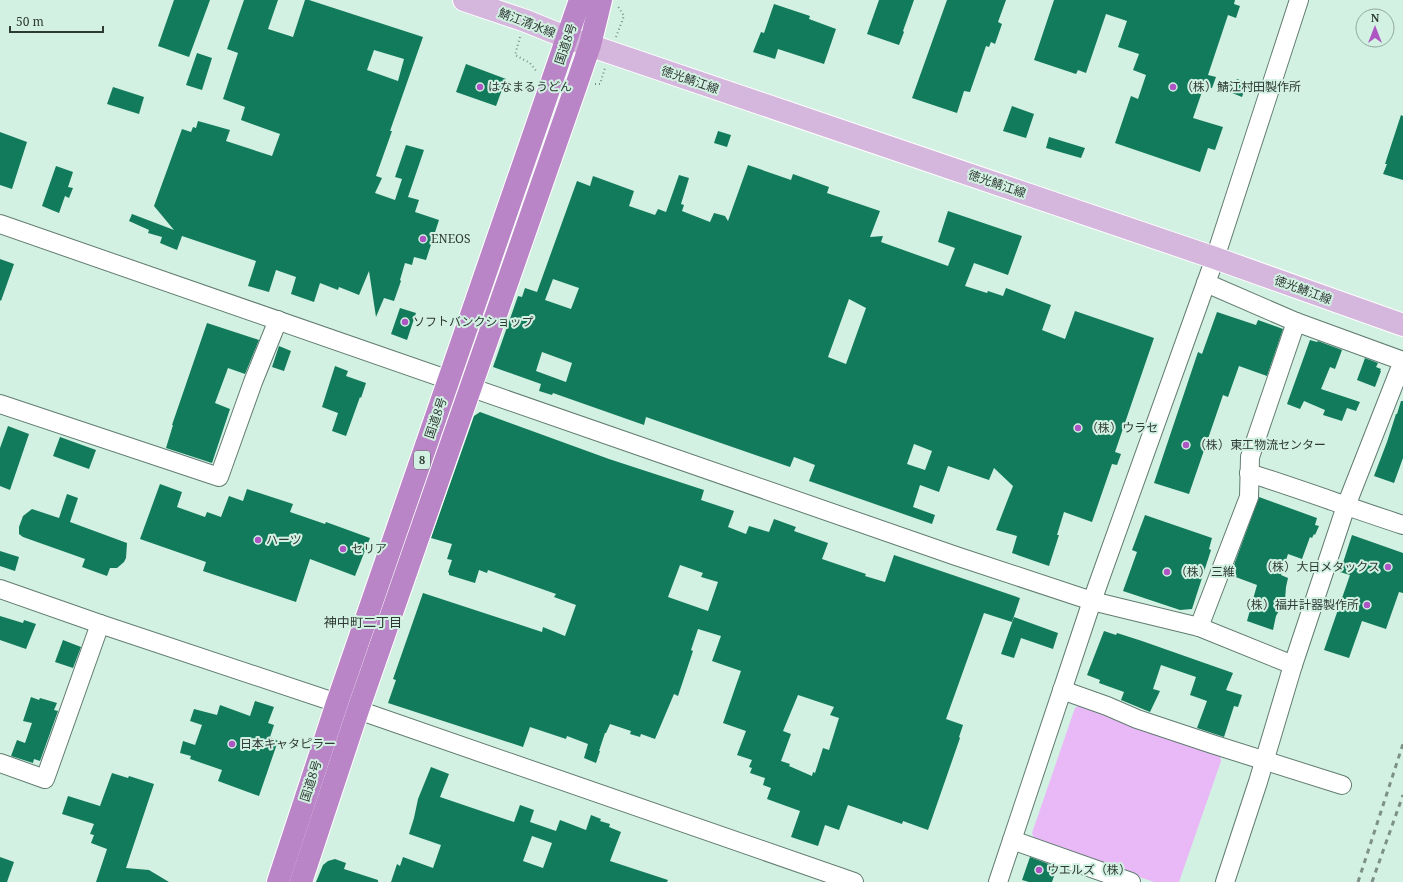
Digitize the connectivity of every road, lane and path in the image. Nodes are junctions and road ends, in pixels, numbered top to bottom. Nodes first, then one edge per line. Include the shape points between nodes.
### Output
1 (464, 0) edge
2 (580, 0) edge
3 (601, 0) edge
4 (1299, 0) edge
5 (568, 38) junction
6 (590, 45) junction
7 (0, 224) edge
8 (1215, 258) junction
9 (1206, 283) junction
10 (278, 320) junction
11 (1296, 322) junction
12 (1402, 325) edge
13 (450, 381) junction
14 (471, 388) junction
15 (0, 404) edge
16 (1249, 473) junction
17 (1346, 506) junction
18 (1403, 524) edge
19 (0, 589) edge
20 (1092, 601) junction
21 (100, 624) junction
22 (1199, 627) junction
23 (1293, 665) junction
24 (1062, 690) junction
25 (337, 703) junction
26 (358, 710) junction
27 (1264, 760) junction
28 (0, 764) edge
29 (1342, 785) dead end
30 (1012, 840) junction
31 (278, 882) edge
32 (301, 882) edge
33 (854, 882) edge
34 (998, 882) edge
35 (1131, 882) edge
36 (1225, 882) edge

1 - 5 main road, 鯖江清水線
2 - 5 highway, 国道8号 / 8
3 - 6 highway, 国道8号 / 8
4 - 8 street
5 - 6 main road, 鯖江清水線
5 - 13 highway, 国道8号 / 8
6 - 8 main road, 徳光鯖江線
6 - 14 highway, 国道8号 / 8
7 - 10 street
8 - 9 street
8 - 12 main road, 徳光鯖江線
9 - 11 street
9 - 20 street
10 - 13 street
10 - 15 street via 220,477
11 - 16 street via 1250,457
11 - 17 street via 1403,361
13 - 14 street
13 - 25 highway, 国道8号 / 8
14 - 20 street
14 - 26 highway, 国道8号 / 8
16 - 17 street
16 - 22 street via 1249,497
17 - 18 street
17 - 23 street
19 - 21 street
20 - 22 street
20 - 24 street
21 - 25 street
21 - 28 street via 45,779
22 - 23 street
23 - 27 street
24 - 27 street via 1137,719
24 - 30 street
25 - 26 street
25 - 31 highway, 国道8号 / 8
26 - 32 highway, 国道8号 / 8
26 - 33 street
27 - 29 street
27 - 36 street
30 - 34 street
30 - 35 street

